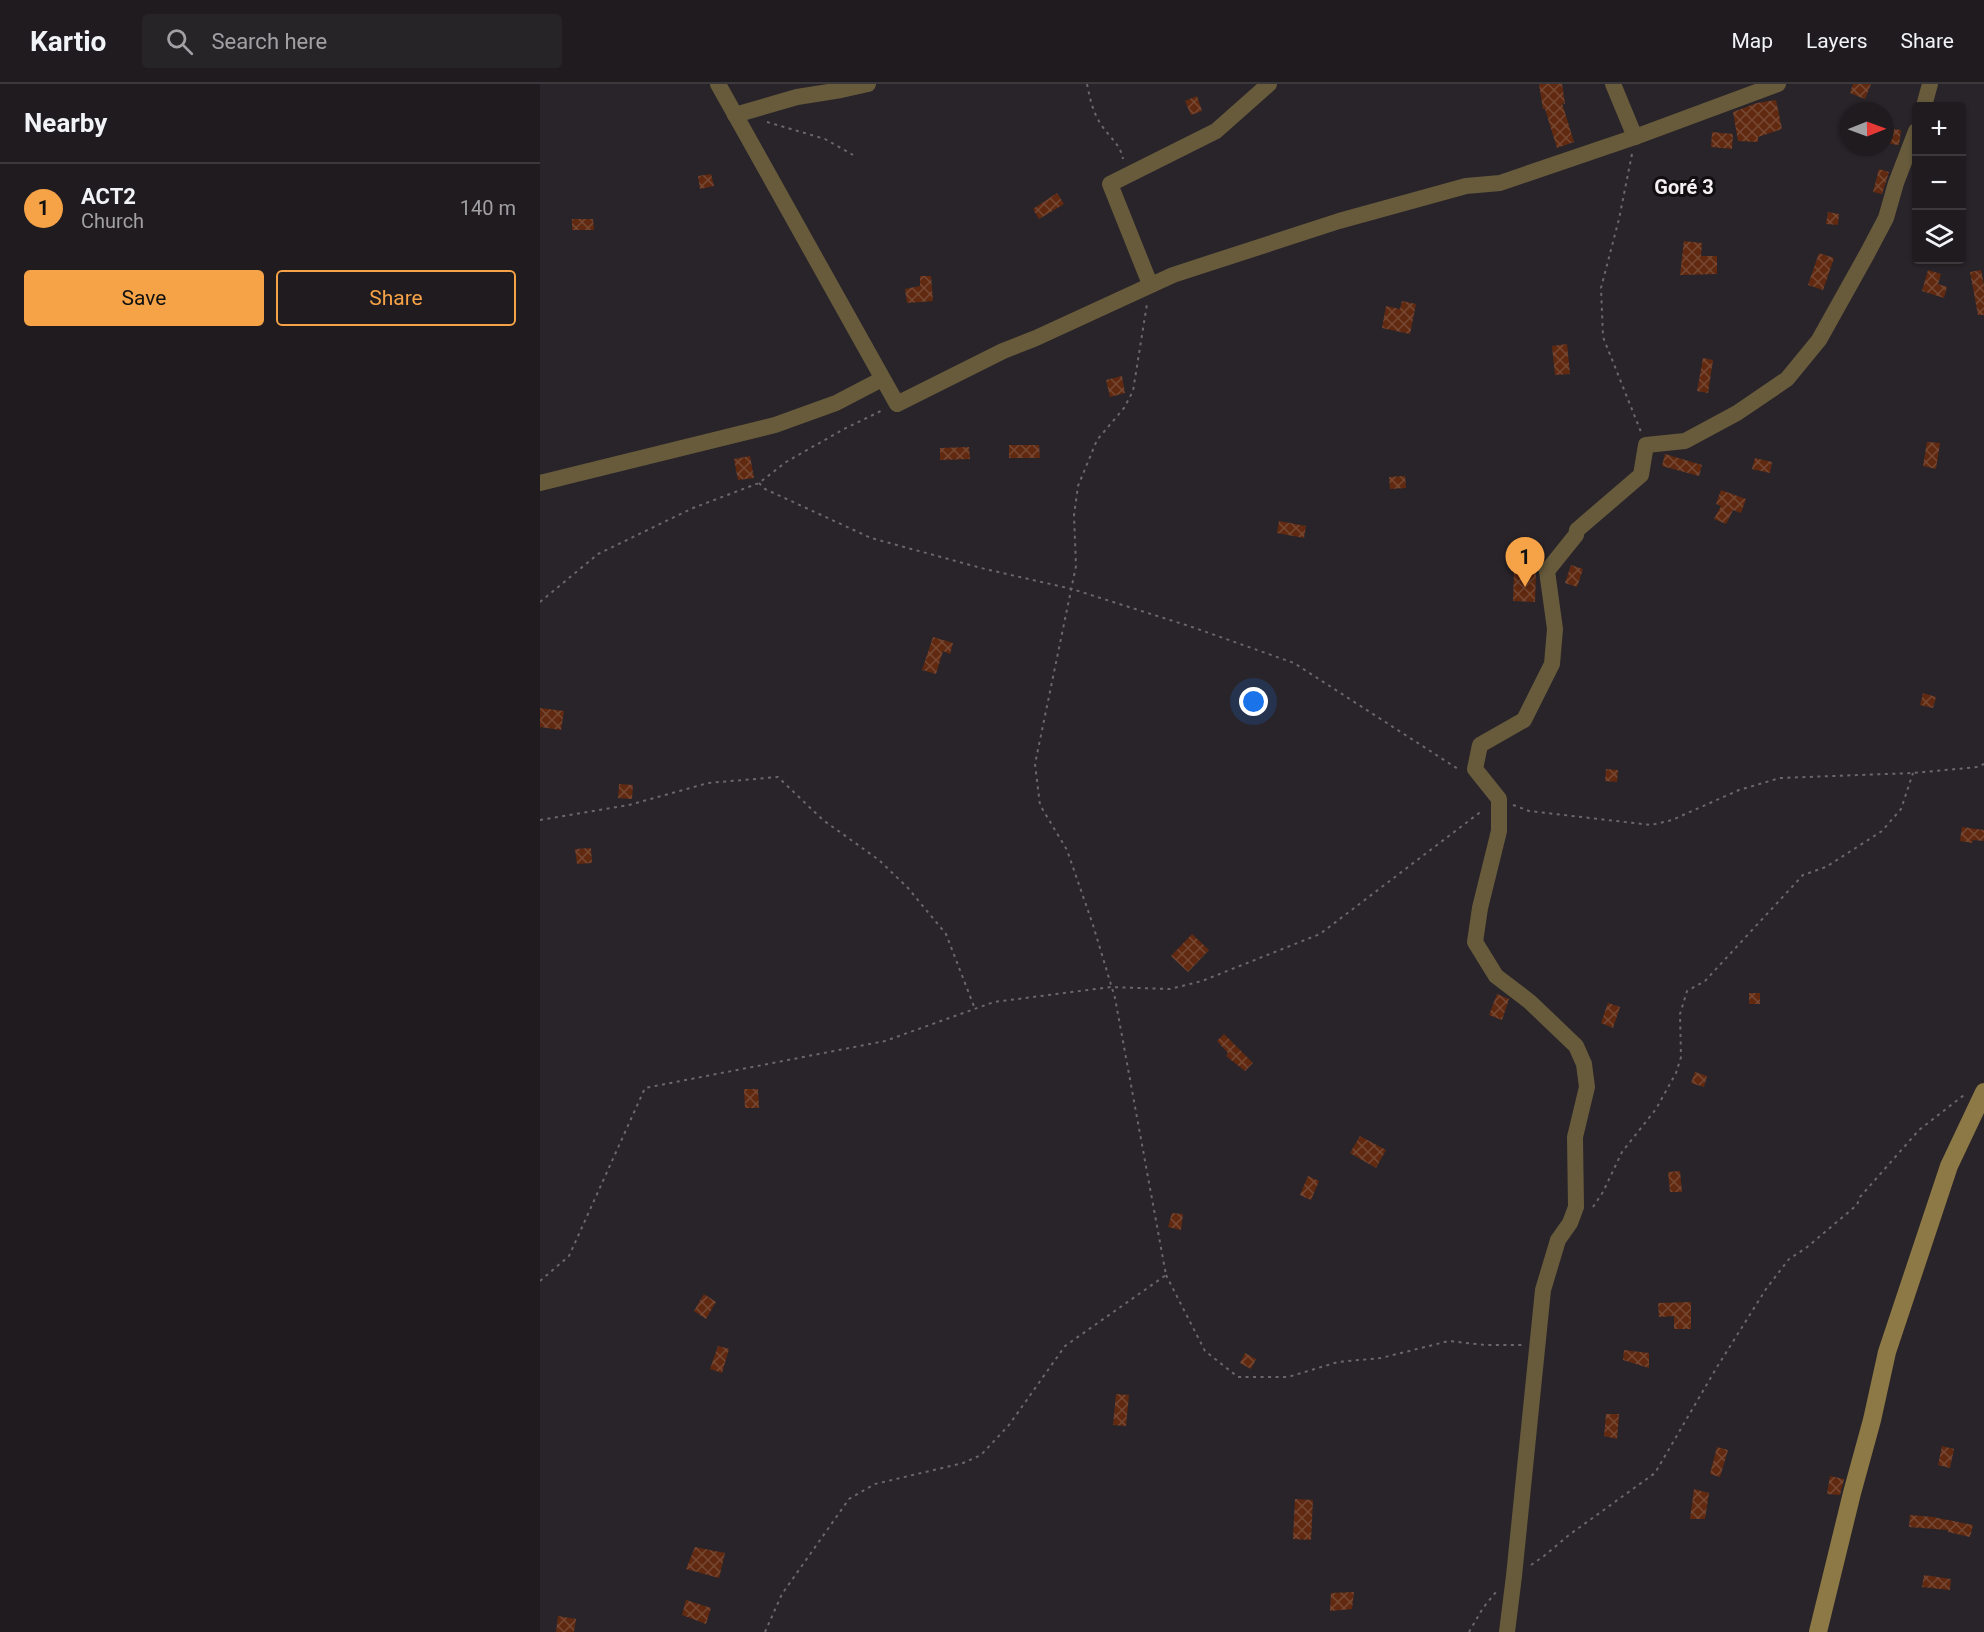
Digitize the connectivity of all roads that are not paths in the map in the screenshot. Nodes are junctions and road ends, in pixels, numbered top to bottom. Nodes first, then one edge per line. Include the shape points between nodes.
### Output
1 (718, 84) edge
2 (868, 84) edge
3 (1269, 84) edge
4 (1613, 84) edge
5 (1778, 84) edge
6 (1930, 84) edge
7 (1925, 102) edge
8 (735, 115) junction
9 (1635, 137) junction
10 (1912, 143) edge
11 (1150, 284) junction
12 (882, 379) junction
13 (540, 483) edge
14 (1977, 1091) edge
15 (1507, 1632) edge
16 (1818, 1632) edge

1 - 8 street
2 - 8 street via 797,97
3 - 11 street via 1216,131 1110,184
4 - 9 street
5 - 9 street
6 - 7 street
8 - 12 street
9 - 11 street via 1500,183 1466,186 1292,235
10 - 15 street via 1886,218 1867,254 1819,340 1787,379 1737,413 1685,441 1646,446 1641,475 1576,530 1547,571 1555,629 1552,664 1524,720 1479,746 1475,769 1499,799 1499,831 1475,942 1496,976 1576,1046 1584,1064 1587,1087 1575,1137 1576,1207 1558,1240 1543,1290
11 - 12 street via 897,404
12 - 13 street via 836,403 775,425
14 - 16 main road via 1887,1353

